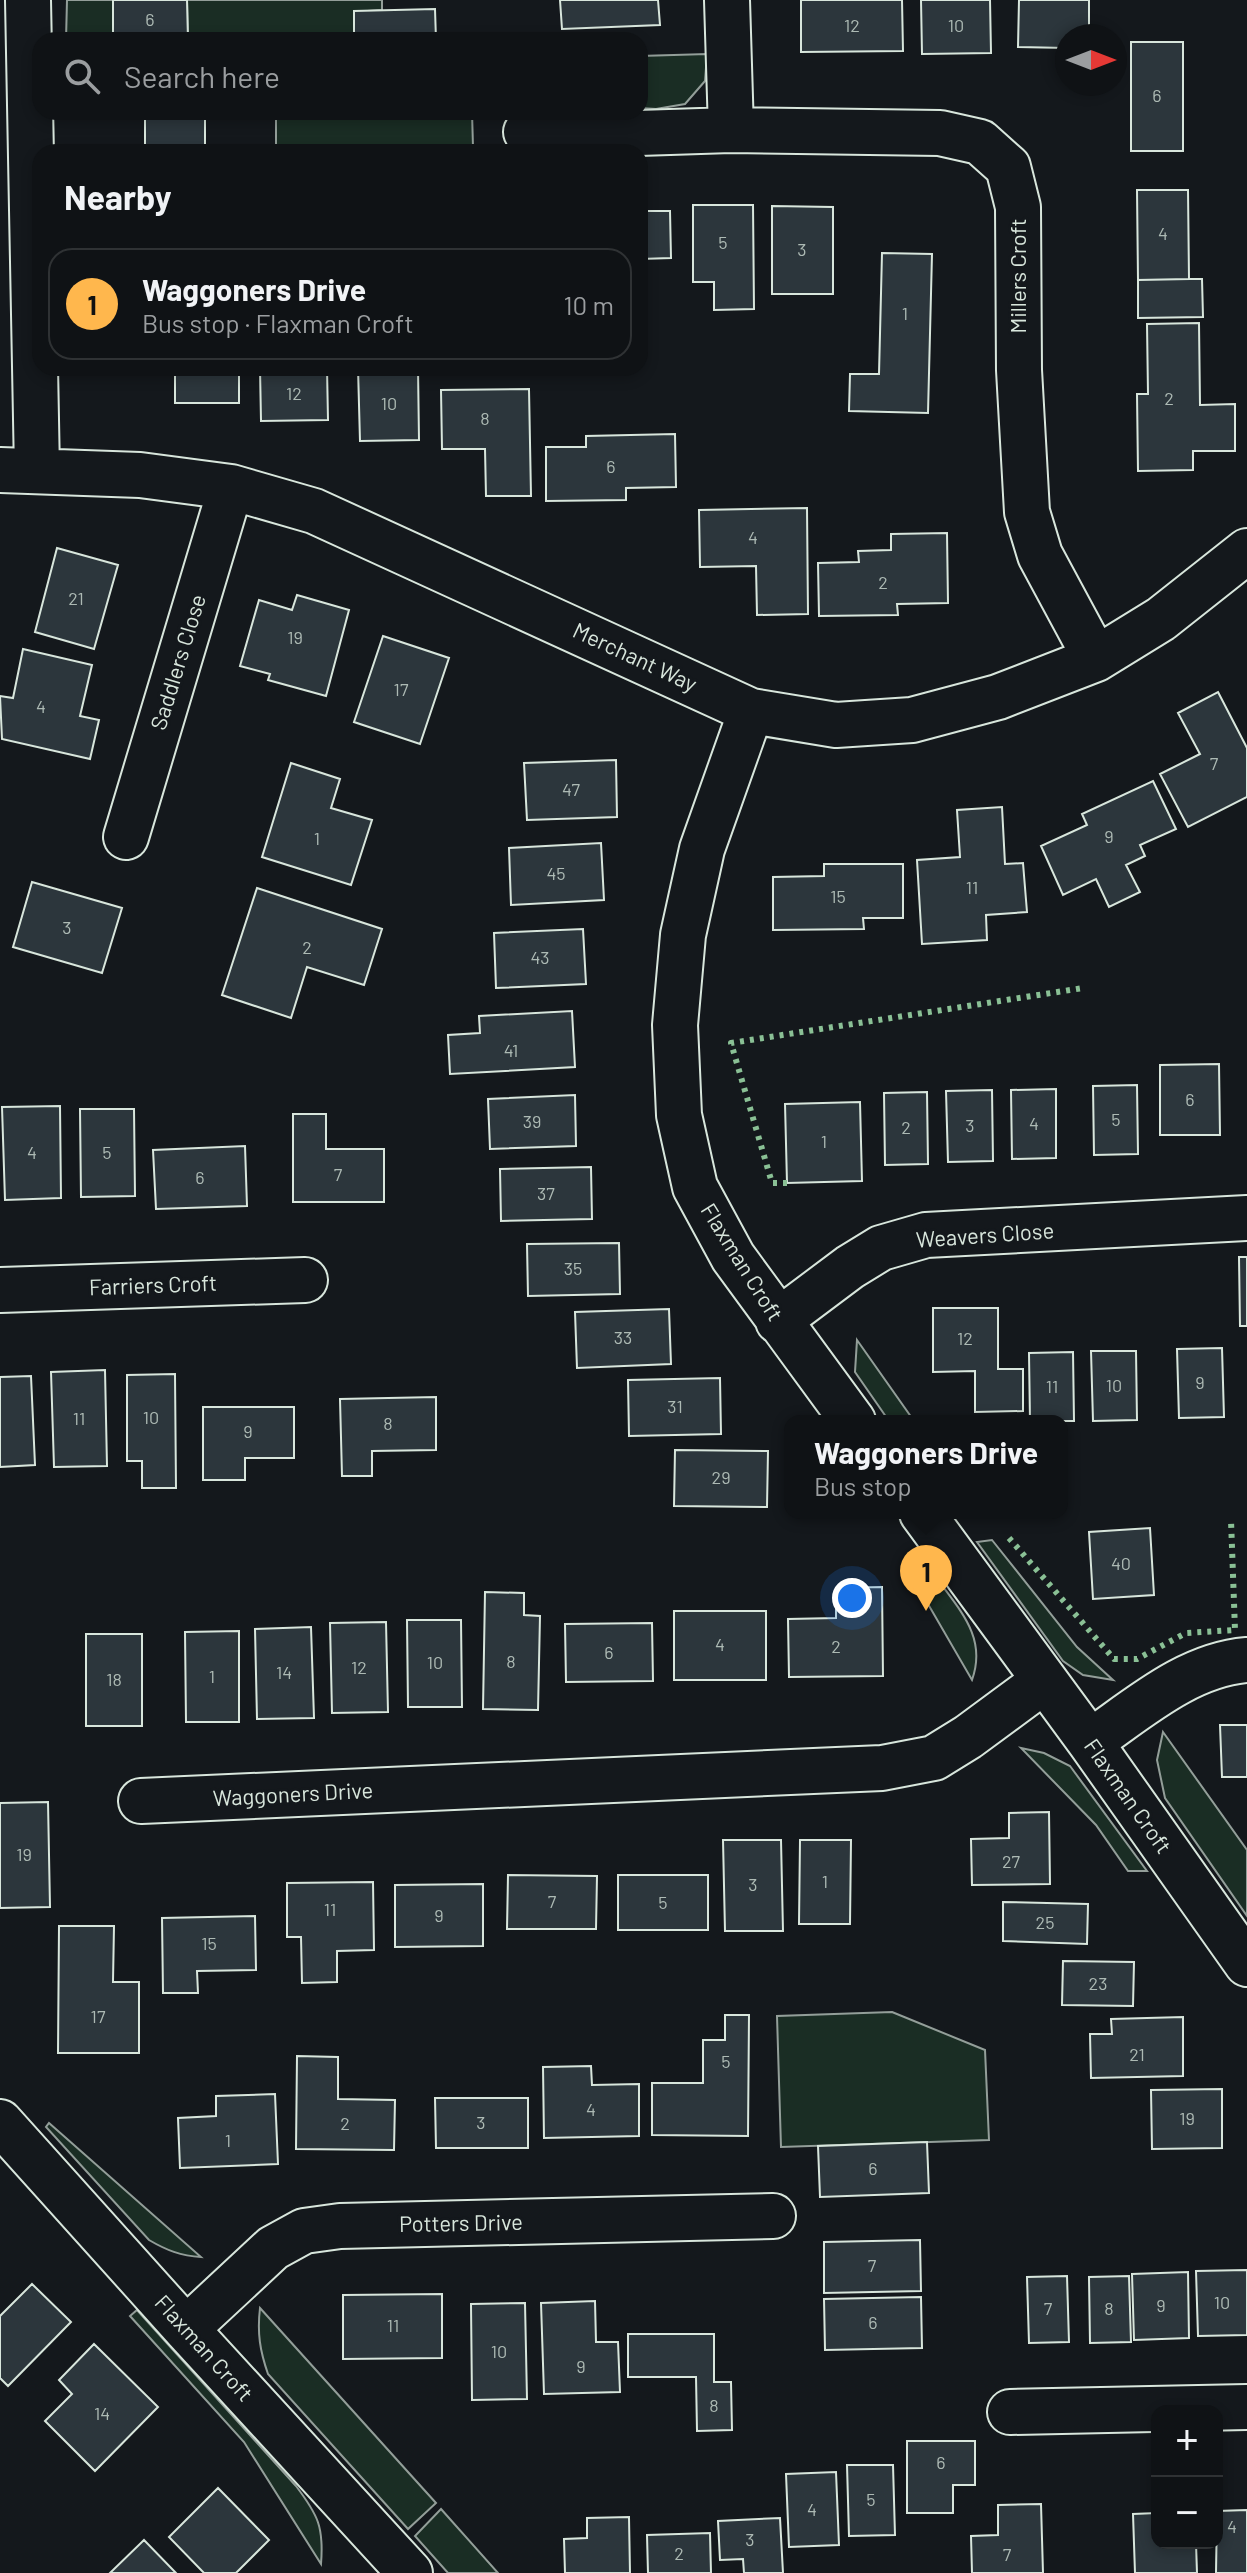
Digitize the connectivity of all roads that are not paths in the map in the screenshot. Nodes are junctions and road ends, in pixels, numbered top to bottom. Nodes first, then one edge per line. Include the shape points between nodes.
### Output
1 (28, 0) edge
2 (727, 0) edge
3 (731, 130) junction
4 (526, 132) dead end
5 (19, 471) edge
6 (231, 487) junction
7 (1247, 551) edge
8 (1096, 659) junction
9 (751, 711) junction
10 (126, 837) dead end
11 (1247, 1218) edge
12 (305, 1280) dead end
13 (0, 1290) edge
14 (778, 1321) junction
15 (848, 1415) edge
16 (926, 1519) edge
17 (1247, 1660) edge
18 (1044, 1681) junction
19 (1090, 1742) junction
20 (141, 1801) dead end
21 (1247, 1964) edge
22 (0, 2122) edge
23 (773, 2216) dead end
24 (186, 2329) junction
25 (1247, 2407) edge
26 (1010, 2412) dead end
27 (395, 2568) edge

1 - 5 street
2 - 3 street
3 - 4 street, Millers Croft
3 - 8 street, Millers Croft via 940,133 980,142 1008,167 1018,207 1027,512 1040,555
5 - 6 street, Merchant Way via 140,475
6 - 9 street, Merchant Way via 314,511
6 - 10 street, Saddlers Close
7 - 8 street, Merchant Way via 1161,619
8 - 9 street, Merchant Way via 998,697 912,720 836,725
9 - 14 street, Flaxman Croft via 702,849 683,935 675,1025 679,1115 695,1187 733,1257
11 - 14 street, Weavers Close via 926,1235 881,1248
12 - 13 street, Farriers Croft
14 - 15 street, Flaxman Croft
16 - 18 street, Flaxman Croft
17 - 19 street via 1227,1662 1176,1683
18 - 19 street, Flaxman Croft
18 - 20 street, Waggoners Drive via 934,1758 882,1768
19 - 21 street, Flaxman Croft
22 - 24 street, Flaxman Croft
23 - 24 street, Potters Drive via 304,2231 273,2248
24 - 27 street, Flaxman Croft
25 - 26 street

